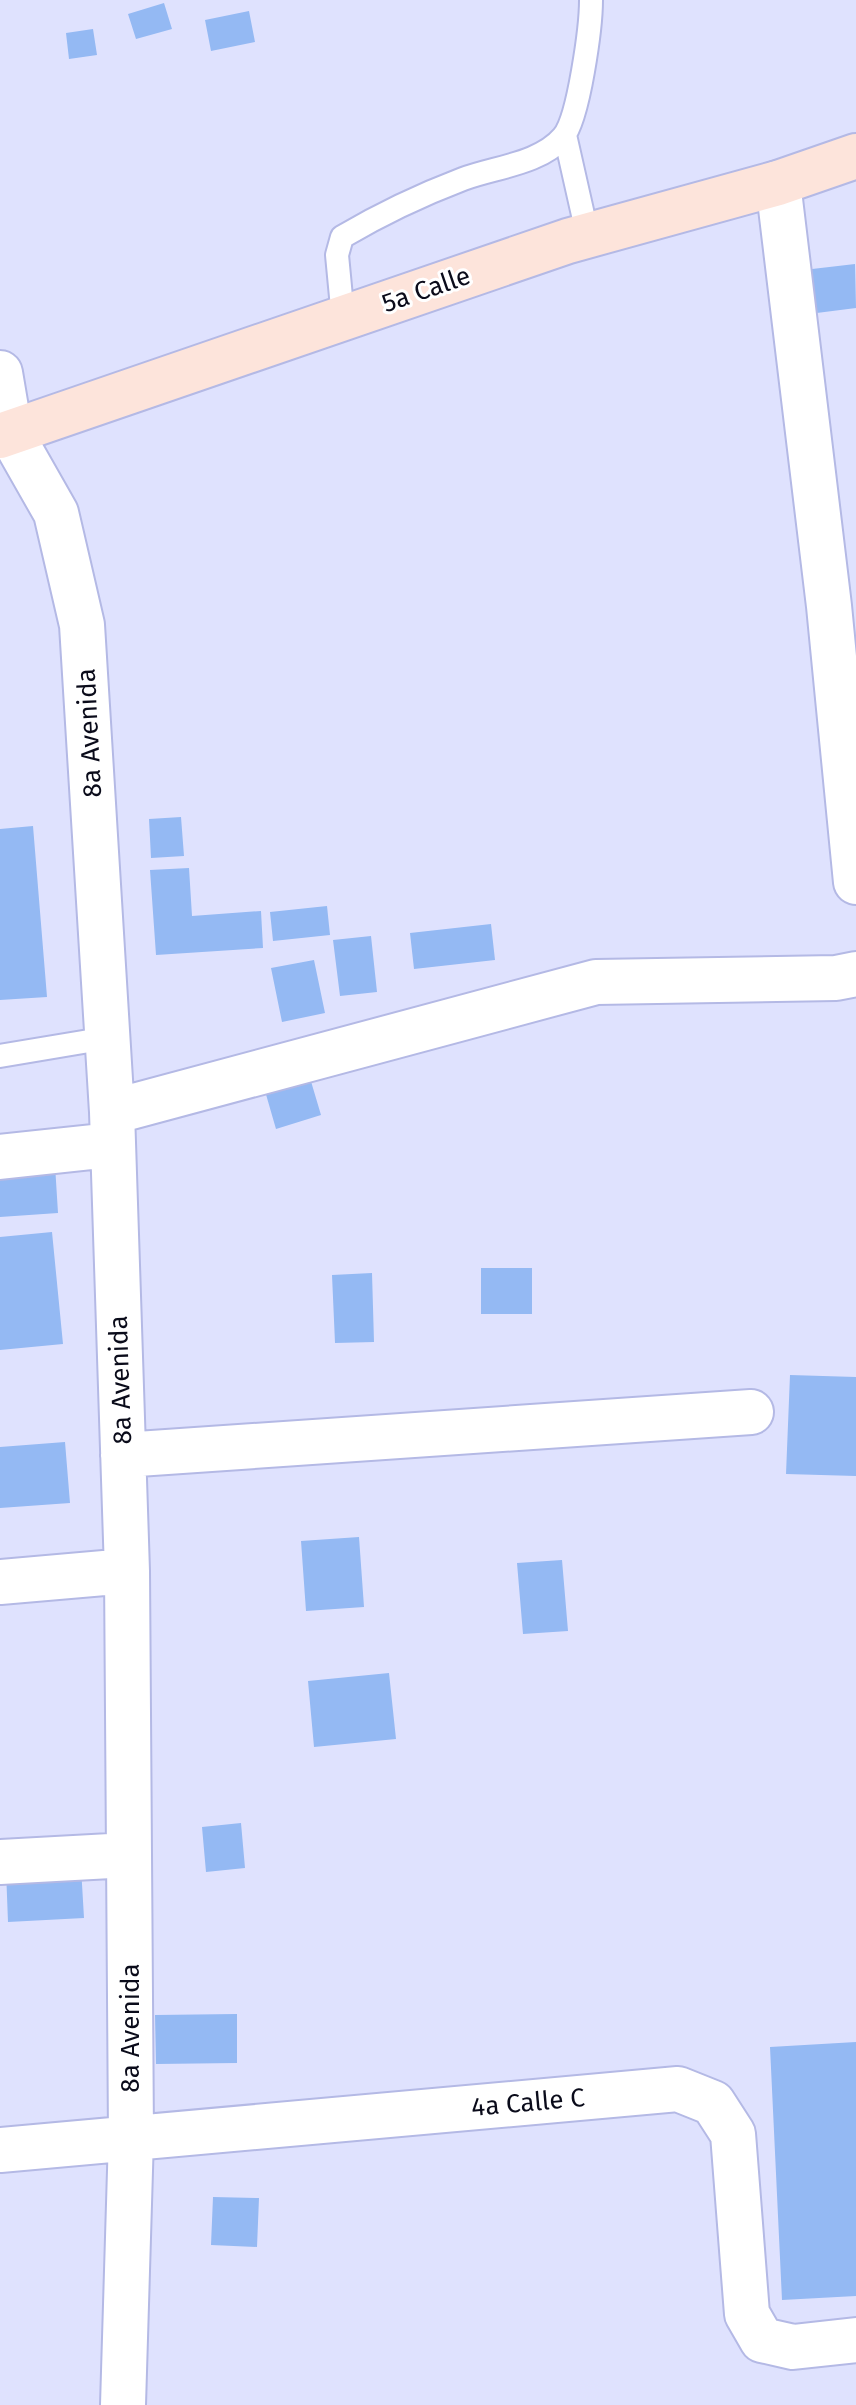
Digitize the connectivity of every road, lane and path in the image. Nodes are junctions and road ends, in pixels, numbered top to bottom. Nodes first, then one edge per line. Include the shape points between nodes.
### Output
1 (591, 0) edge
2 (565, 135) junction
3 (856, 156) edge
4 (778, 183) junction
5 (588, 237) junction
6 (343, 318) junction
7 (0, 373) edge
8 (5, 434) edge
9 (843, 604) edge
10 (856, 882) edge
11 (856, 974) edge
12 (107, 1038) junction
13 (0, 1056) edge
14 (111, 1128) junction
15 (0, 1157) edge
16 (751, 1412) dead end
17 (123, 1455) junction
18 (127, 1571) junction
19 (0, 1582) edge
20 (129, 1855) junction
21 (0, 1862) edge
22 (131, 2137) junction
23 (0, 2150) edge
24 (856, 2340) edge
25 (123, 2405) edge

1 - 2 lane via 583,73
2 - 5 lane
2 - 6 lane via 535,156 464,178 342,237 337,255
3 - 4 main road, 5a Calle
4 - 5 main road, 5a Calle
4 - 9 street
5 - 6 main road, 5a Calle
6 - 8 main road, 5a Calle
7 - 8 street, 8a Avenida
8 - 12 street, 8a Avenida via 56,513 82,625
9 - 10 street
11 - 14 street via 596,982 434,1023
12 - 13 lane
12 - 14 street, 8a Avenida
14 - 15 street
14 - 17 street, 8a Avenida
16 - 17 street
17 - 18 street, 8a Avenida
18 - 19 street
18 - 20 street, 8a Avenida
20 - 21 street
20 - 22 street, 8a Avenida
22 - 23 street, 4a Calle C
22 - 24 street, 4a Calle C via 678,2089 713,2103 733,2134 747,2314 762,2340 793,2347
22 - 25 street, 8a Avenida

